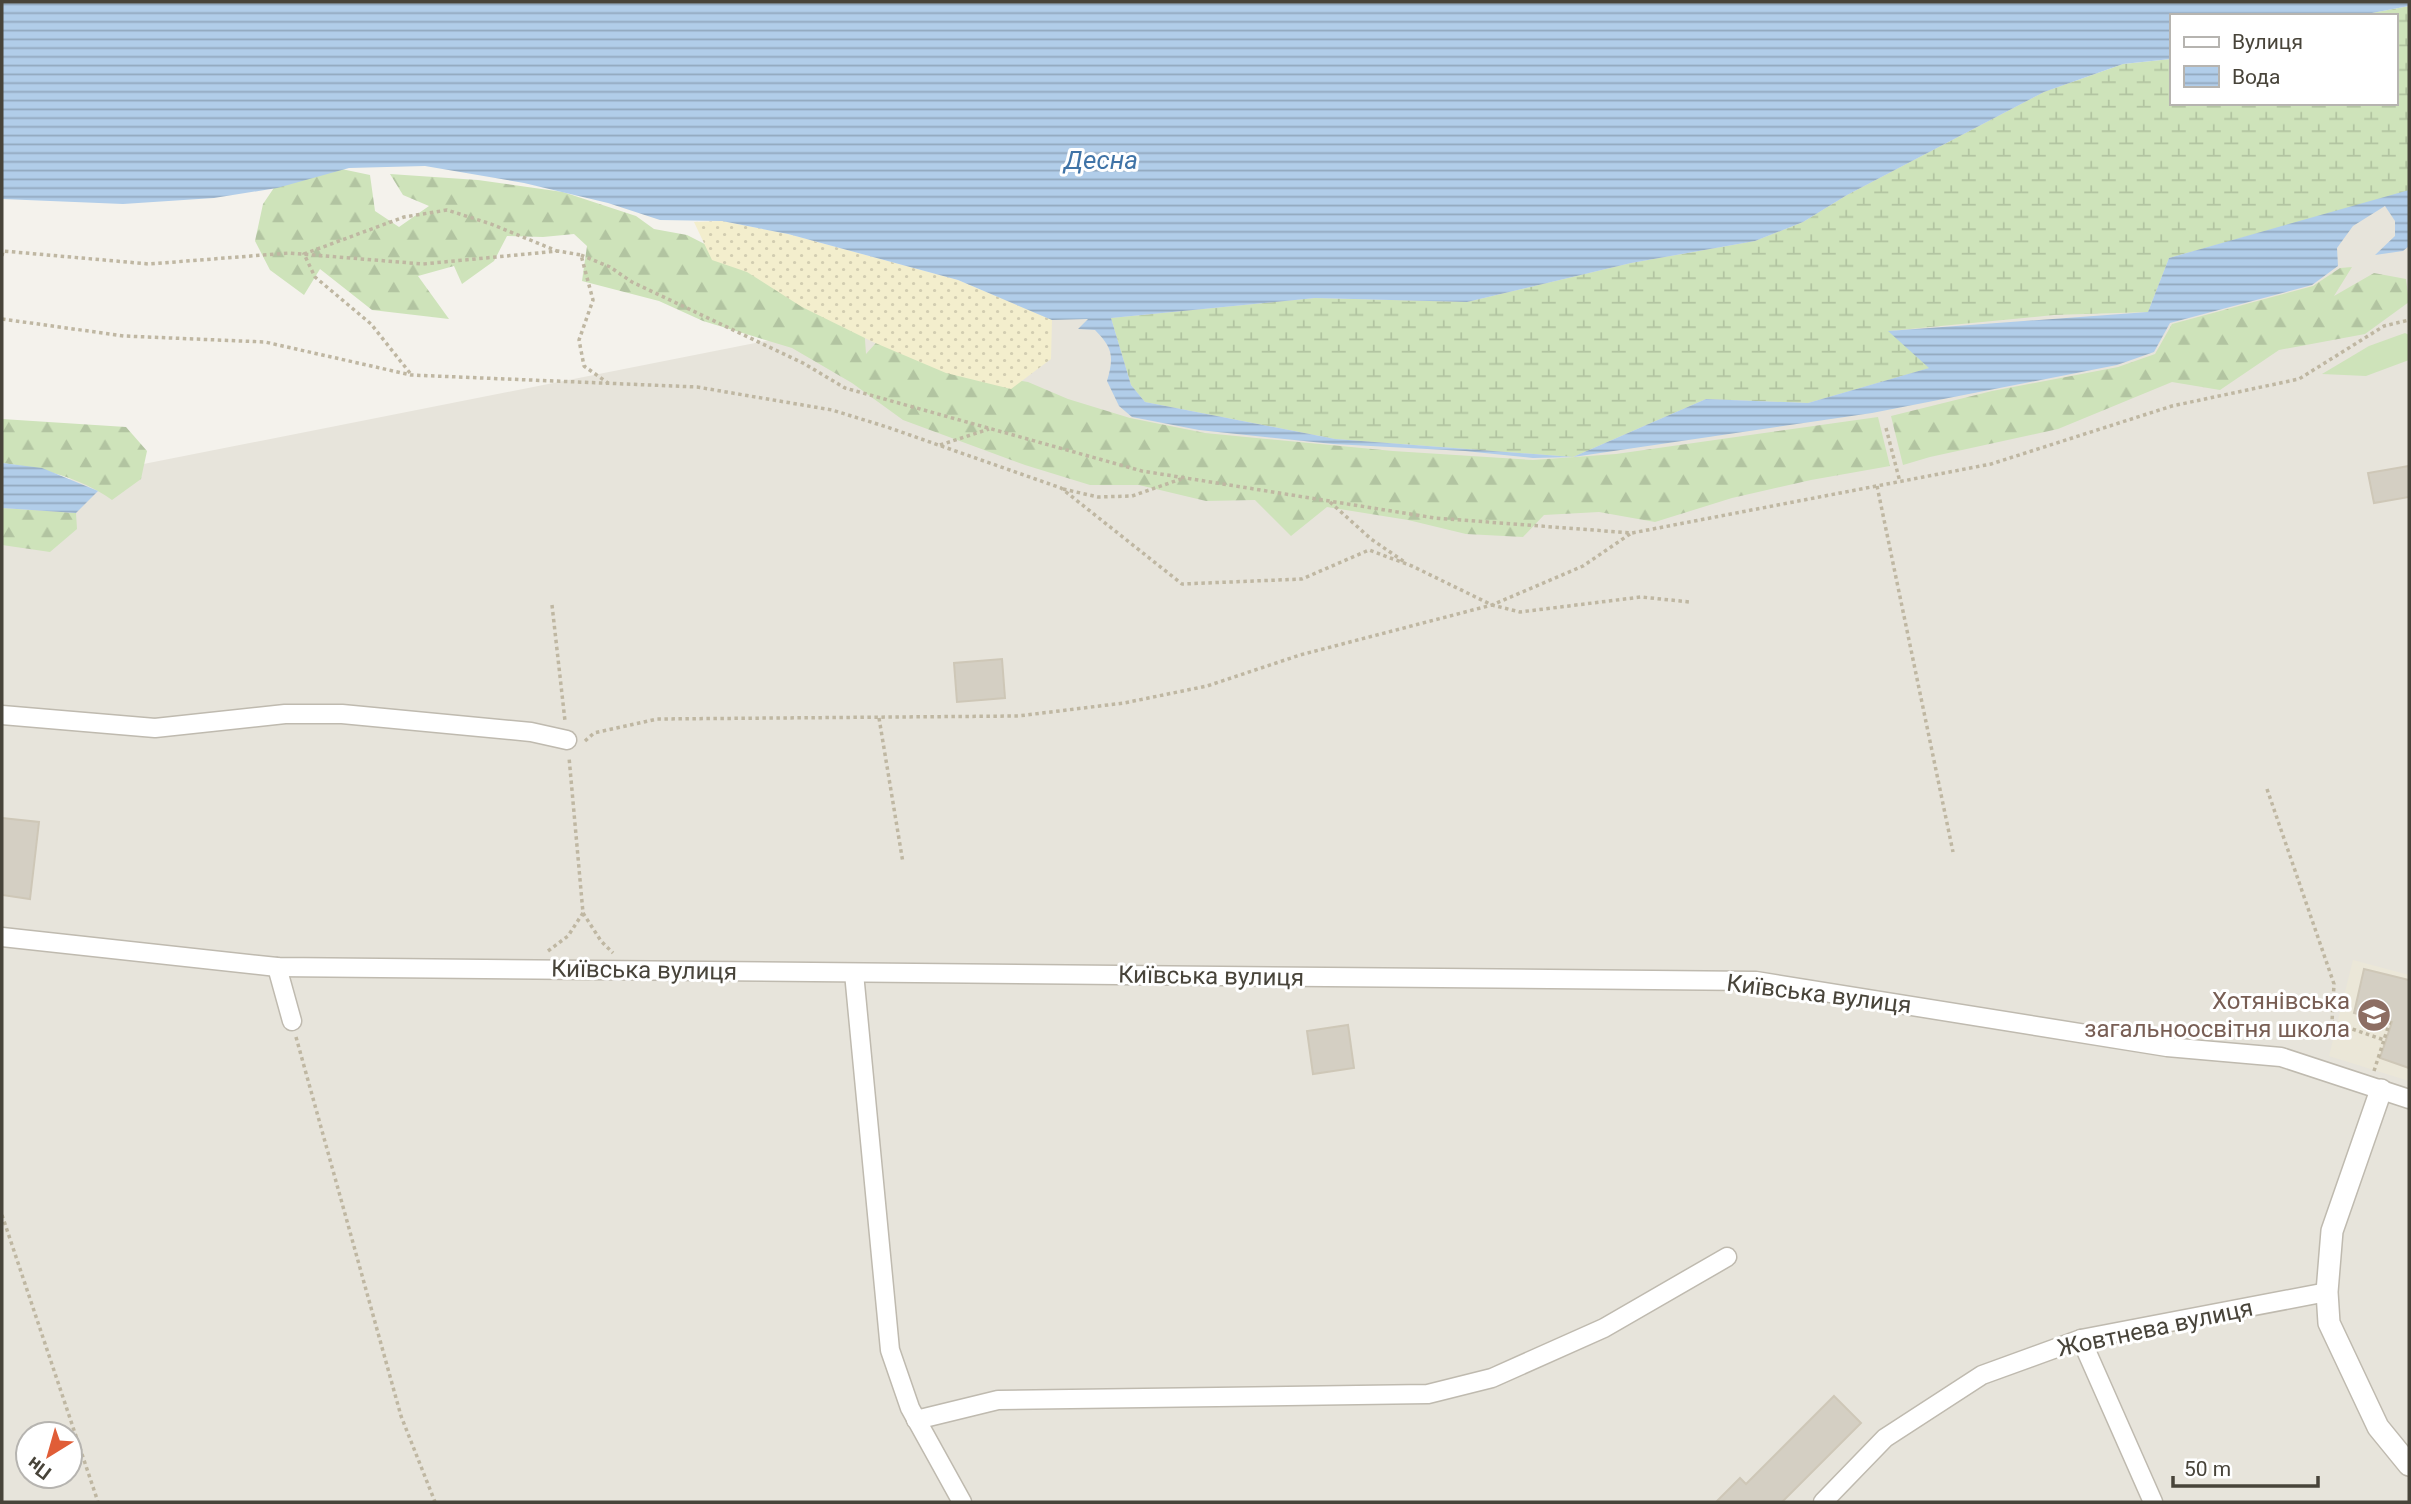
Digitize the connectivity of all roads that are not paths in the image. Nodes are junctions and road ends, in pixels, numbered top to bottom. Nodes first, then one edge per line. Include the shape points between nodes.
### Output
1 (2, 715) edge
2 (568, 748) road end
3 (2, 937) edge
4 (277, 967) junction
5 (854, 972) junction
6 (292, 1021) road end
7 (2375, 1088) junction
8 (2409, 1099) edge
9 (1727, 1257) dead end
10 (2327, 1292) junction
11 (2081, 1339) junction
12 (916, 1420) junction
13 (2409, 1465) edge
14 (962, 1502) edge
15 (1823, 1502) edge
16 (2153, 1502) edge

1 - 2 street via 155,728 285,714 342,714 531,732
3 - 4 street, Київська вулиця
4 - 5 street, Київська вулиця
4 - 6 street
5 - 7 street, Київська вулиця via 1756,981 2167,1047 2281,1057
5 - 12 street via 890,1350
7 - 8 street, Київська вулиця
7 - 10 street via 2332,1231
9 - 12 street via 1604,1328 1493,1378 1428,1394 998,1401
10 - 11 street, Жовтнева вулиця
10 - 13 street via 2329,1323 2378,1427
11 - 15 street, Жовтнева вулиця via 1982,1375 1885,1438
11 - 16 street
12 - 14 street

